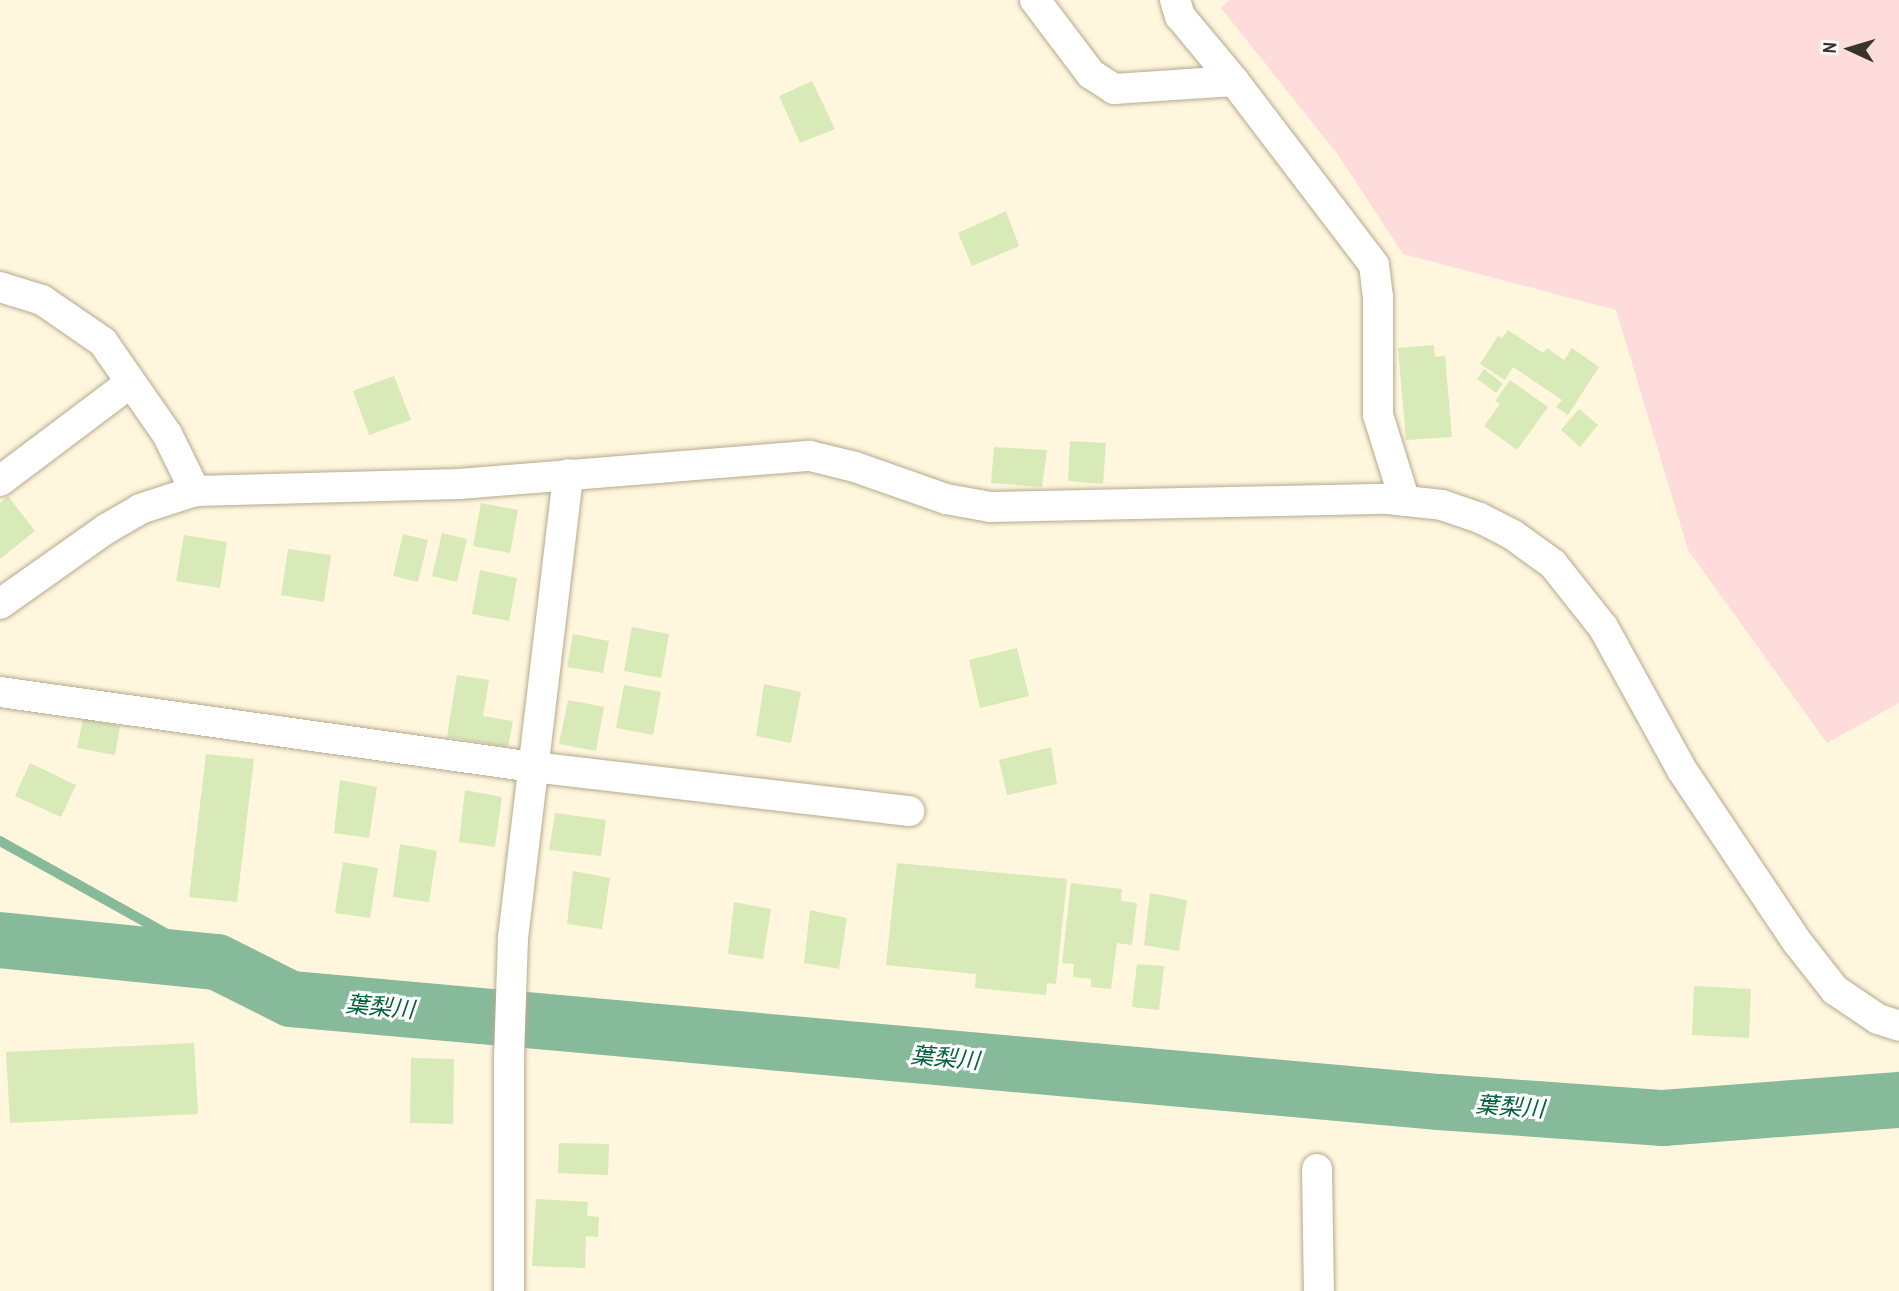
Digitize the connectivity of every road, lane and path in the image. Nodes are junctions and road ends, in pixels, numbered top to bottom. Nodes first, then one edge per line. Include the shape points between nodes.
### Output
1 (1035, 0) edge
2 (1175, 0) edge
3 (1234, 81) junction
4 (0, 287) edge
5 (130, 383) junction
6 (568, 474) junction
7 (0, 481) edge
8 (195, 491) junction
9 (1405, 501) junction
10 (0, 604) edge
11 (0, 692) edge
12 (533, 767) junction
13 (909, 811) dead end
14 (1899, 1026) edge
15 (1317, 1169) dead end
16 (509, 1291) edge
17 (1319, 1291) edge

1 - 3 street via 1091,74 1114,89
2 - 3 street via 1180,16
3 - 9 street via 1374,265 1378,415
4 - 5 street via 42,300 103,342
5 - 7 street
5 - 8 street via 167,434
6 - 8 street via 459,484
6 - 9 street via 810,456 946,499 990,506
6 - 12 street
8 - 10 street via 139,509
9 - 14 street via 1442,505 1480,517 1553,564 1603,628 1682,769 1798,943 1835,990 1878,1019
11 - 12 street
12 - 13 street
12 - 16 street via 513,938
15 - 17 street

